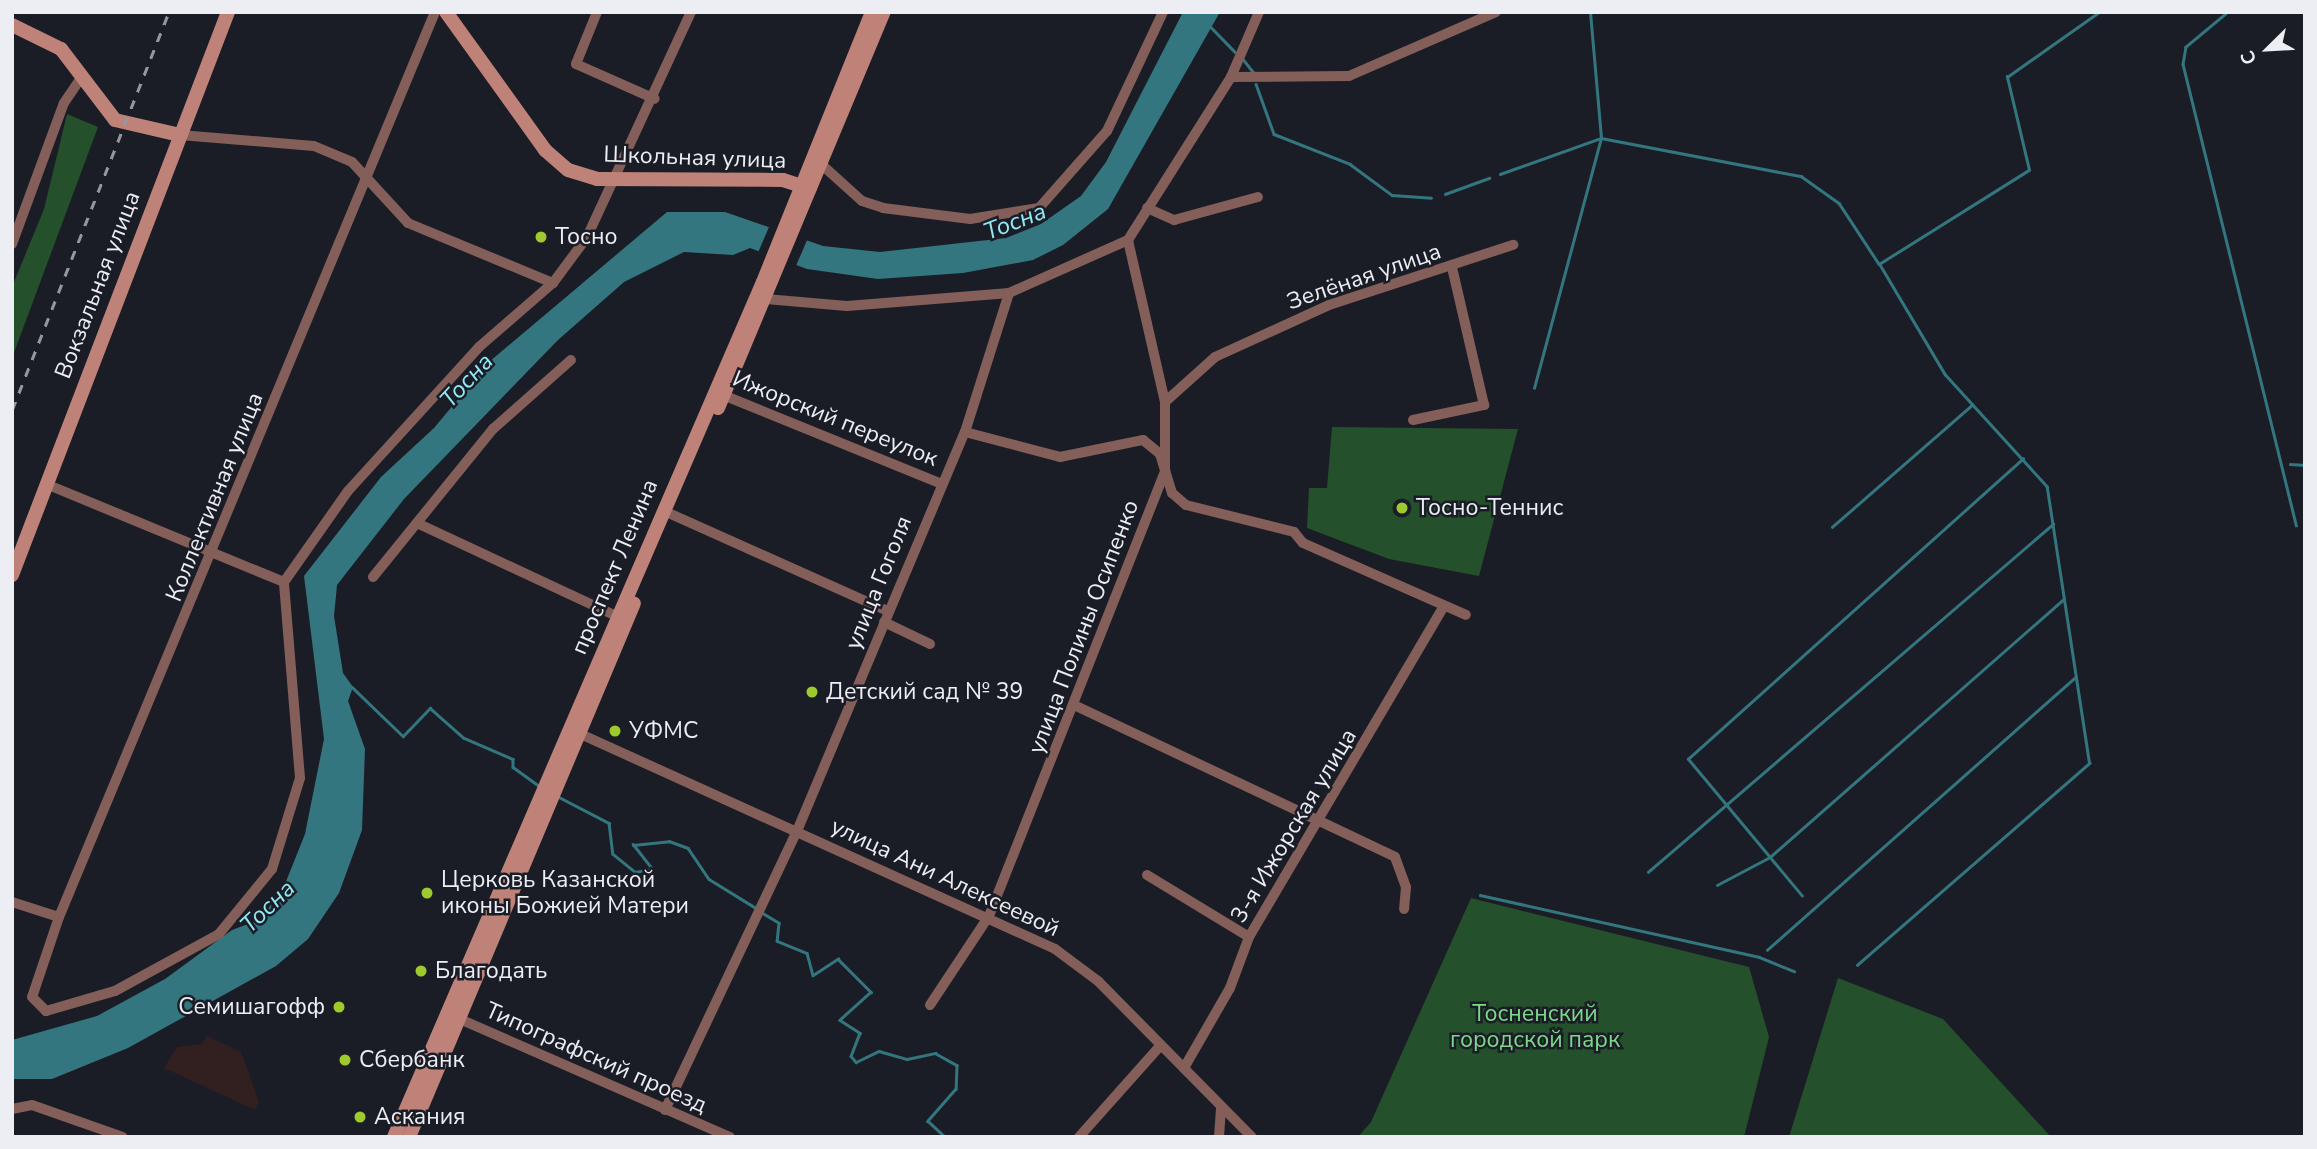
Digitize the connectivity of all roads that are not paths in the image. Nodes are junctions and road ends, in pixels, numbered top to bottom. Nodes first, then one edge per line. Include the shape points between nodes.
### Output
1 (228, 12) edge
2 (435, 12) edge
3 (446, 12) edge
4 (597, 12) edge
5 (691, 12) edge
6 (872, 12) edge
7 (884, 12) edge
8 (1163, 12) edge
9 (1259, 12) edge
10 (1496, 12) edge
11 (12, 25) edge
12 (82, 76) junction
13 (1231, 77) junction
14 (655, 99) junction
15 (180, 135) junction
16 (821, 164) junction
17 (366, 180) junction
18 (615, 180) junction
19 (807, 188) junction
20 (1258, 197) dead end
21 (1147, 208) junction
22 (1128, 240) junction
23 (12, 244) edge
24 (1513, 246) dead end
25 (1452, 267) junction
26 (553, 283) junction
27 (767, 289) junction
28 (1009, 293) junction
29 (571, 360) dead end
30 (719, 393) junction
31 (1164, 402) junction
32 (1413, 420) dead end
33 (964, 432) junction
34 (1165, 471) junction
35 (940, 483) junction
36 (46, 484) junction
37 (668, 512) junction
38 (419, 524) junction
39 (211, 553) junction
40 (12, 575) edge
41 (373, 577) dead end
42 (284, 582) junction
43 (1444, 606) junction
44 (888, 611) junction
45 (1466, 615) dead end
46 (618, 617) junction
47 (884, 622) junction
48 (930, 644) dead end
49 (1074, 705) junction
50 (574, 732) junction
51 (1319, 820) junction
52 (797, 831) junction
53 (1147, 875) dead end
54 (12, 902) edge
55 (1404, 909) dead end
56 (989, 916) junction
57 (59, 917) junction
58 (1249, 937) junction
59 (930, 1005) dead end
60 (453, 1016) junction
61 (1161, 1045) junction
62 (1184, 1068) junction
63 (1221, 1107) junction
64 (12, 1109) edge
65 (665, 1110) junction
66 (123, 1137) edge
67 (394, 1137) edge
68 (409, 1137) edge
69 (730, 1137) edge
70 (1079, 1137) edge
71 (1219, 1137) edge
72 (1252, 1137) edge

1 - 15 main road, Вокзальная улица
2 - 17 street, Коллективная улица
3 - 18 main road, Школьная улица via 557,163 580,176
4 - 14 street via 576,64
5 - 14 street
6 - 19 main road, проспект Ленина
7 - 16 main road, проспект Ленина
8 - 16 street via 1107,131 1039,208 970,219 883,208 862,201
9 - 13 street
10 - 13 street via 1349,76
11 - 12 main road via 61,49
12 - 15 main road via 111,112
12 - 23 street via 64,103
13 - 21 street
14 - 18 street
15 - 17 street via 314,146 352,162
15 - 36 main road, Вокзальная улица
16 - 19 main road, проспект Ленина
17 - 26 street via 408,223
17 - 39 street, Коллективная улица
18 - 19 main road, Школьная улица via 761,179
18 - 26 street via 587,237
19 - 27 main road, проспект Ленина
20 - 21 street via 1174,220
21 - 22 street
22 - 28 street
22 - 31 street, улица Полины Осипенко
24 - 25 street, Зелёная улица
25 - 31 street, Зелёная улица via 1329,305 1215,357
25 - 32 street via 1484,405
26 - 42 street via 414,417 348,491
27 - 28 street via 847,306
27 - 30 main road, проспект Ленина
28 - 33 street, улица Гоголя
29 - 38 street via 494,429
30 - 35 street, Ижорский переулок
30 - 37 main road, проспект Ленина
31 - 34 street, улица Полины Осипенко
33 - 34 street via 1060,457 1143,440 1160,454
33 - 35 street, улица Гоголя
34 - 43 street via 1172,493 1196,510 1294,532 1303,543
34 - 49 street, улица Полины Осипенко
35 - 44 street, улица Гоголя
36 - 39 street
36 - 40 main road, Вокзальная улица
37 - 44 street
37 - 46 main road, проспект Ленина
37 - 50 main road, проспект Ленина
38 - 41 street
38 - 46 street
39 - 42 street
39 - 57 street, Коллективная улица
42 - 57 street, Коллективная улица via 300,778 272,869 219,934 115,991 46,1011 32,997
43 - 45 street
43 - 51 street, 3-я Ижорская улица
44 - 47 street, улица Гоголя
46 - 50 main road, проспект Ленина
47 - 48 street
47 - 52 street, улица Гоголя
49 - 51 street
49 - 56 street, улица Полины Осипенко
50 - 52 street, улица Ани Алексеевой
50 - 60 main road, проспект Ленина
51 - 55 street via 1395,857 1406,887
51 - 58 street, 3-я Ижорская улица
52 - 56 street, улица Ани Алексеевой
52 - 65 street, улица Гоголя via 768,881
53 - 58 street
54 - 57 street
56 - 59 street, улица Полины Осипенко
56 - 61 street, улица Ани Алексеевой via 1073,961
58 - 62 street, 3-я Ижорская улица via 1230,988
60 - 65 street, Типографский проезд
60 - 67 main road, проспект Ленина
60 - 68 main road, проспект Ленина
61 - 62 street, улица Ани Алексеевой
61 - 70 street
62 - 63 street, улица Ани Алексеевой
63 - 71 street
63 - 72 street, улица Ани Алексеевой
64 - 66 street via 32,1105
65 - 69 street, Типографский проезд

